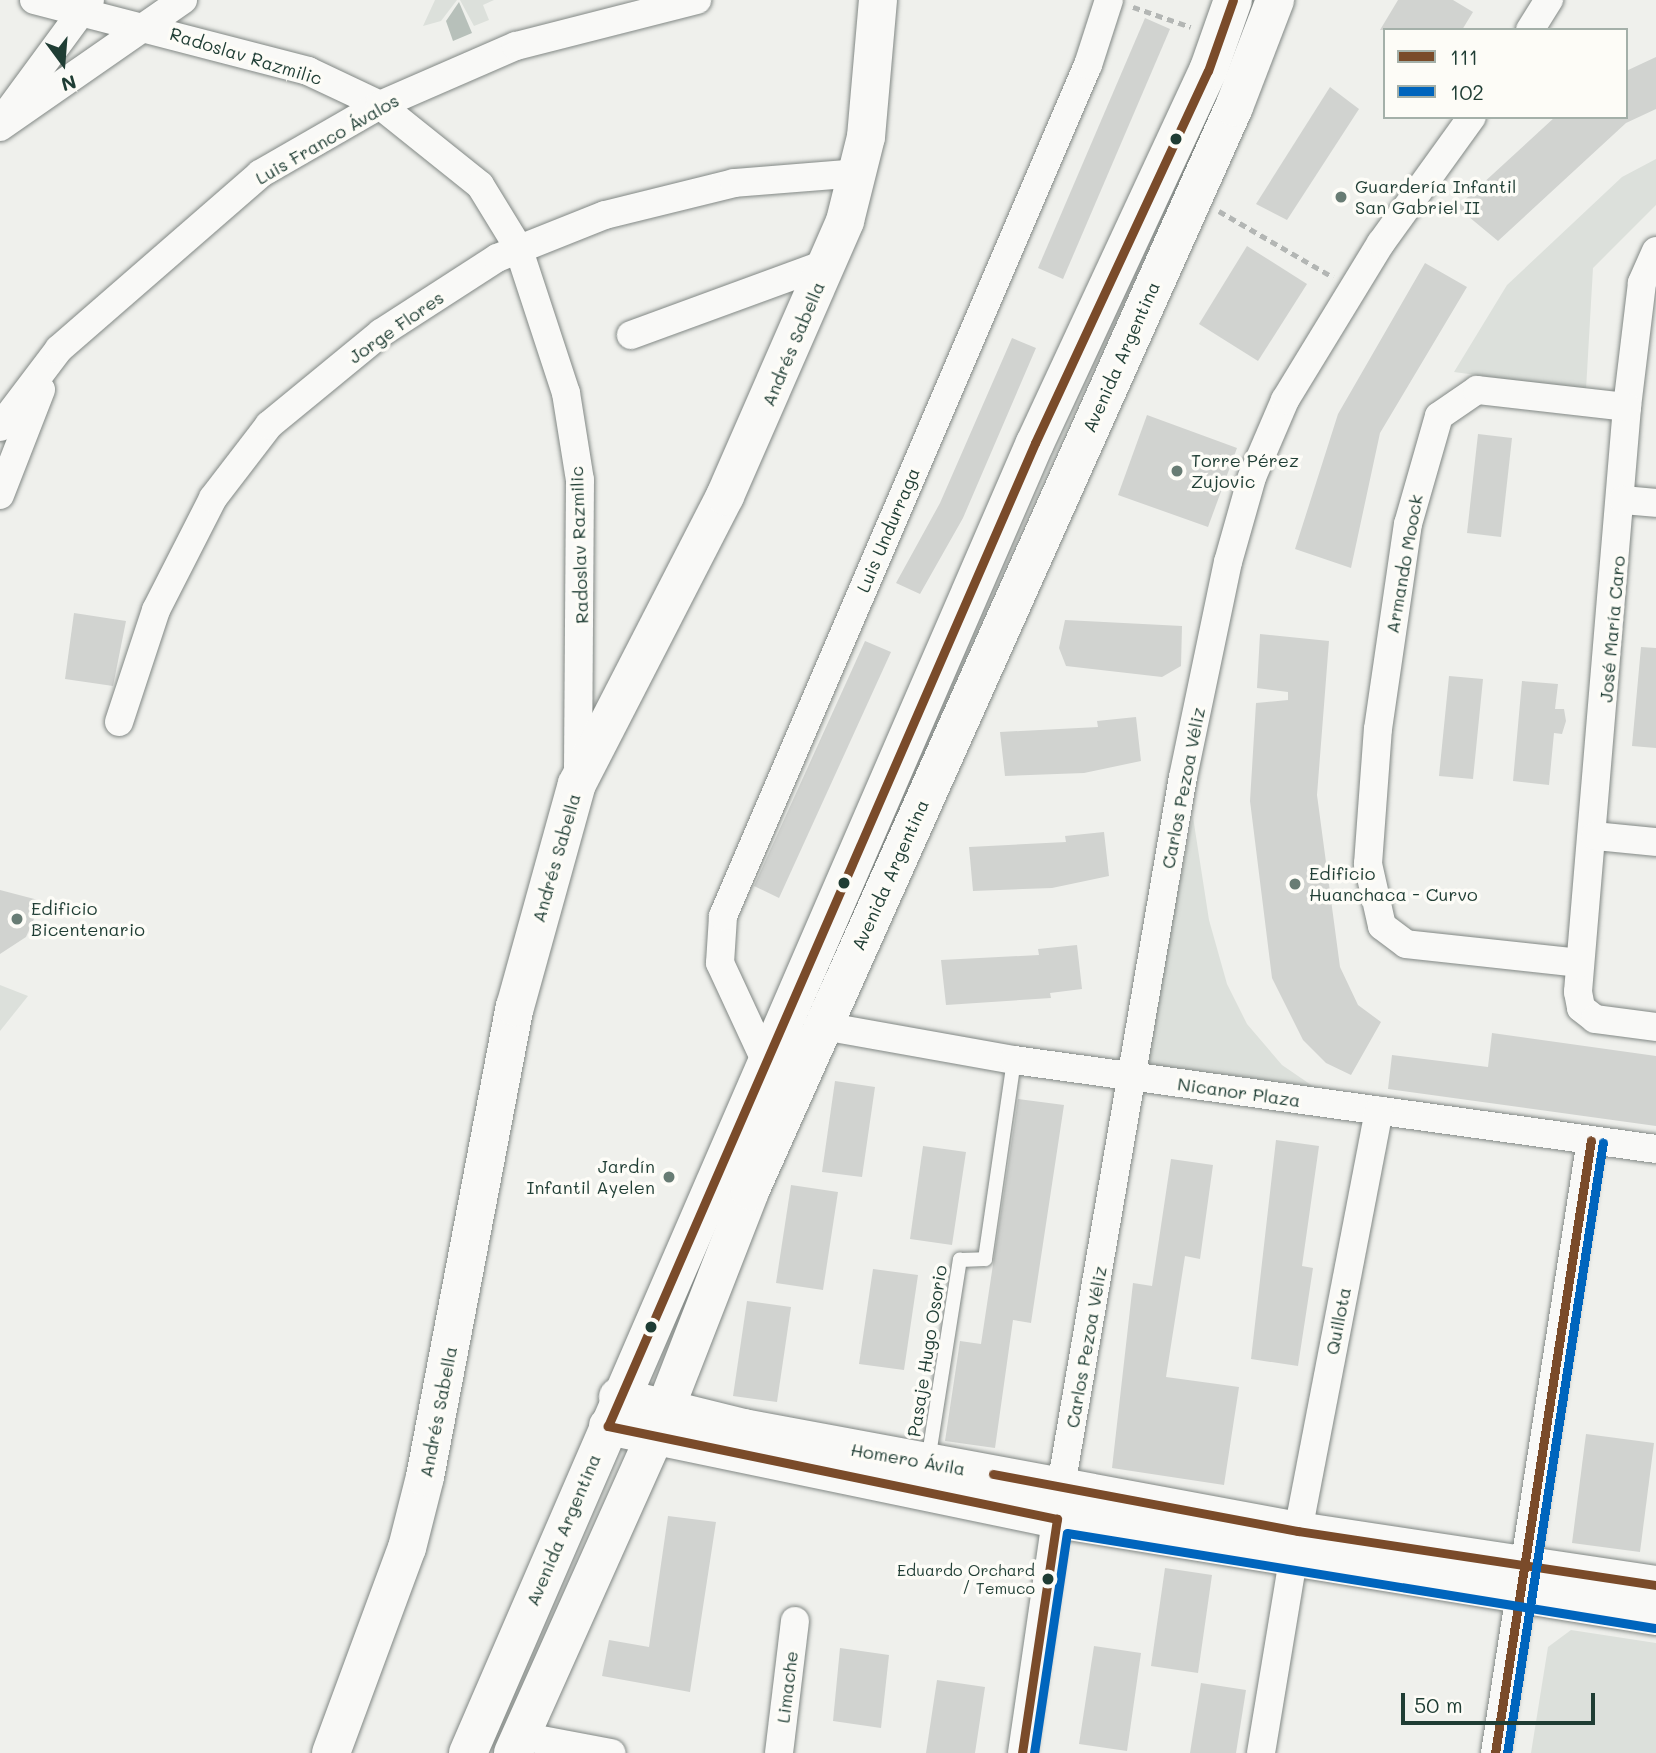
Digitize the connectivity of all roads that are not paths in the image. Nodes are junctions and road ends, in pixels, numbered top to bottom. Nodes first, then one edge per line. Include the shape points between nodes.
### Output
1 (34, 0) edge
2 (183, 0) edge
3 (697, 0) edge
4 (878, 0) edge
5 (1233, 0) edge
6 (1275, 0) edge
7 (1549, 0) edge
8 (1117, 2) edge
9 (85, 6) edge
10 (145, 25) junction
11 (1531, 28) edge
12 (380, 105) junction
13 (1471, 119) edge
14 (0, 125) edge
15 (858, 173) junction
16 (518, 247) junction
17 (1656, 251) edge
18 (828, 263) junction
19 (631, 335) dead end
20 (59, 349) junction
21 (1627, 407) junction
22 (0, 427) edge
23 (0, 495) edge
24 (1623, 500) junction
25 (1656, 503) edge
26 (119, 722) dead end
27 (577, 784) junction
28 (1595, 836) junction
29 (1656, 842) edge
30 (1580, 964) junction
31 (823, 1026) junction
32 (1656, 1027) edge
33 (765, 1060) junction
34 (1014, 1060) junction
35 (1132, 1077) junction
36 (1379, 1111) junction
37 (1591, 1140) junction
38 (1656, 1149) edge
39 (613, 1412) junction
40 (659, 1425) junction
41 (928, 1463) junction
42 (1059, 1503) junction
43 (1295, 1545) junction
44 (1523, 1582) junction
45 (1656, 1585) edge
46 (1656, 1616) edge
47 (795, 1621) dead end
48 (517, 1744) edge
49 (564, 1749) edge
50 (331, 1753) edge
51 (468, 1753) edge
52 (611, 1753) edge
53 (779, 1753) edge
54 (1022, 1753) edge
55 (1261, 1753) edge
56 (1495, 1753) edge

1 - 9 street, Radoslav Razmilic
2 - 10 street
3 - 12 street, Luis Franco Ávalos via 516,46
4 - 15 main road, Andrés Sabella via 872,88
5 - 33 main road, Avenida Argentina via 1208,71 1034,443
6 - 31 main road, Avenida Argentina via 1194,197
7 - 11 street
8 - 33 street, Luis Undurraga via 723,916 720,963
9 - 10 street, Radoslav Razmilic
9 - 14 street
10 - 12 street, Radoslav Razmilic via 308,71
10 - 14 street
12 - 16 street, Radoslav Razmilic via 480,185
12 - 20 street, Luis Franco Ávalos via 260,174
13 - 35 street, Carlos Pezoa Véliz via 1353,288 1285,400 1248,489 1183,777
15 - 16 street, Jorge Flores via 734,183 669,196
15 - 18 main road, Andrés Sabella
16 - 26 street, Jorge Flores via 381,333 269,425 213,498 156,610
16 - 27 street, Radoslav Razmilic via 566,393 580,480 582,701
17 - 21 street, José María Caro via 1642,283
18 - 19 street
18 - 27 main road, Andrés Sabella via 725,496
20 - 22 street, Luis Franco Ávalos
20 - 23 street
21 - 24 street, José María Caro
21 - 30 street, Armando Moock via 1477,390 1439,416 1408,524 1378,729 1368,864 1374,911 1382,926 1406,944
24 - 25 street
24 - 28 street, José María Caro
27 - 50 main road, Andrés Sabella via 515,1007 425,1477 407,1548
28 - 29 street
28 - 30 street, José María Caro
30 - 32 street, José María Caro via 1581,1008 1595,1019
31 - 34 street, Nicanor Plaza
31 - 40 main road, Avenida Argentina
33 - 39 main road, Avenida Argentina
34 - 35 street, Nicanor Plaza
34 - 41 lane, Pasaje Hugo Osorio via 985,1259 960,1260
35 - 36 street, Nicanor Plaza
35 - 42 street, Carlos Pezoa Véliz
36 - 37 street, Nicanor Plaza
36 - 43 street, Quillota
37 - 38 street, Nicanor Plaza
37 - 44 street
39 - 40 main road, Homero Ávila
39 - 51 main road, Avenida Argentina
40 - 41 main road, Homero Ávila
40 - 42 main road, Homero Ávila
40 - 48 main road, Avenida Argentina
41 - 42 main road, Homero Ávila
42 - 43 main road, Homero Ávila
42 - 54 street, Carlos Pezoa Véliz
43 - 44 main road, Homero Ávila
43 - 55 street, Quillota
44 - 45 main road, Homero Ávila
44 - 46 main road, Homero Ávila
44 - 56 street
47 - 53 street, Limache
48 - 49 street
49 - 52 street

